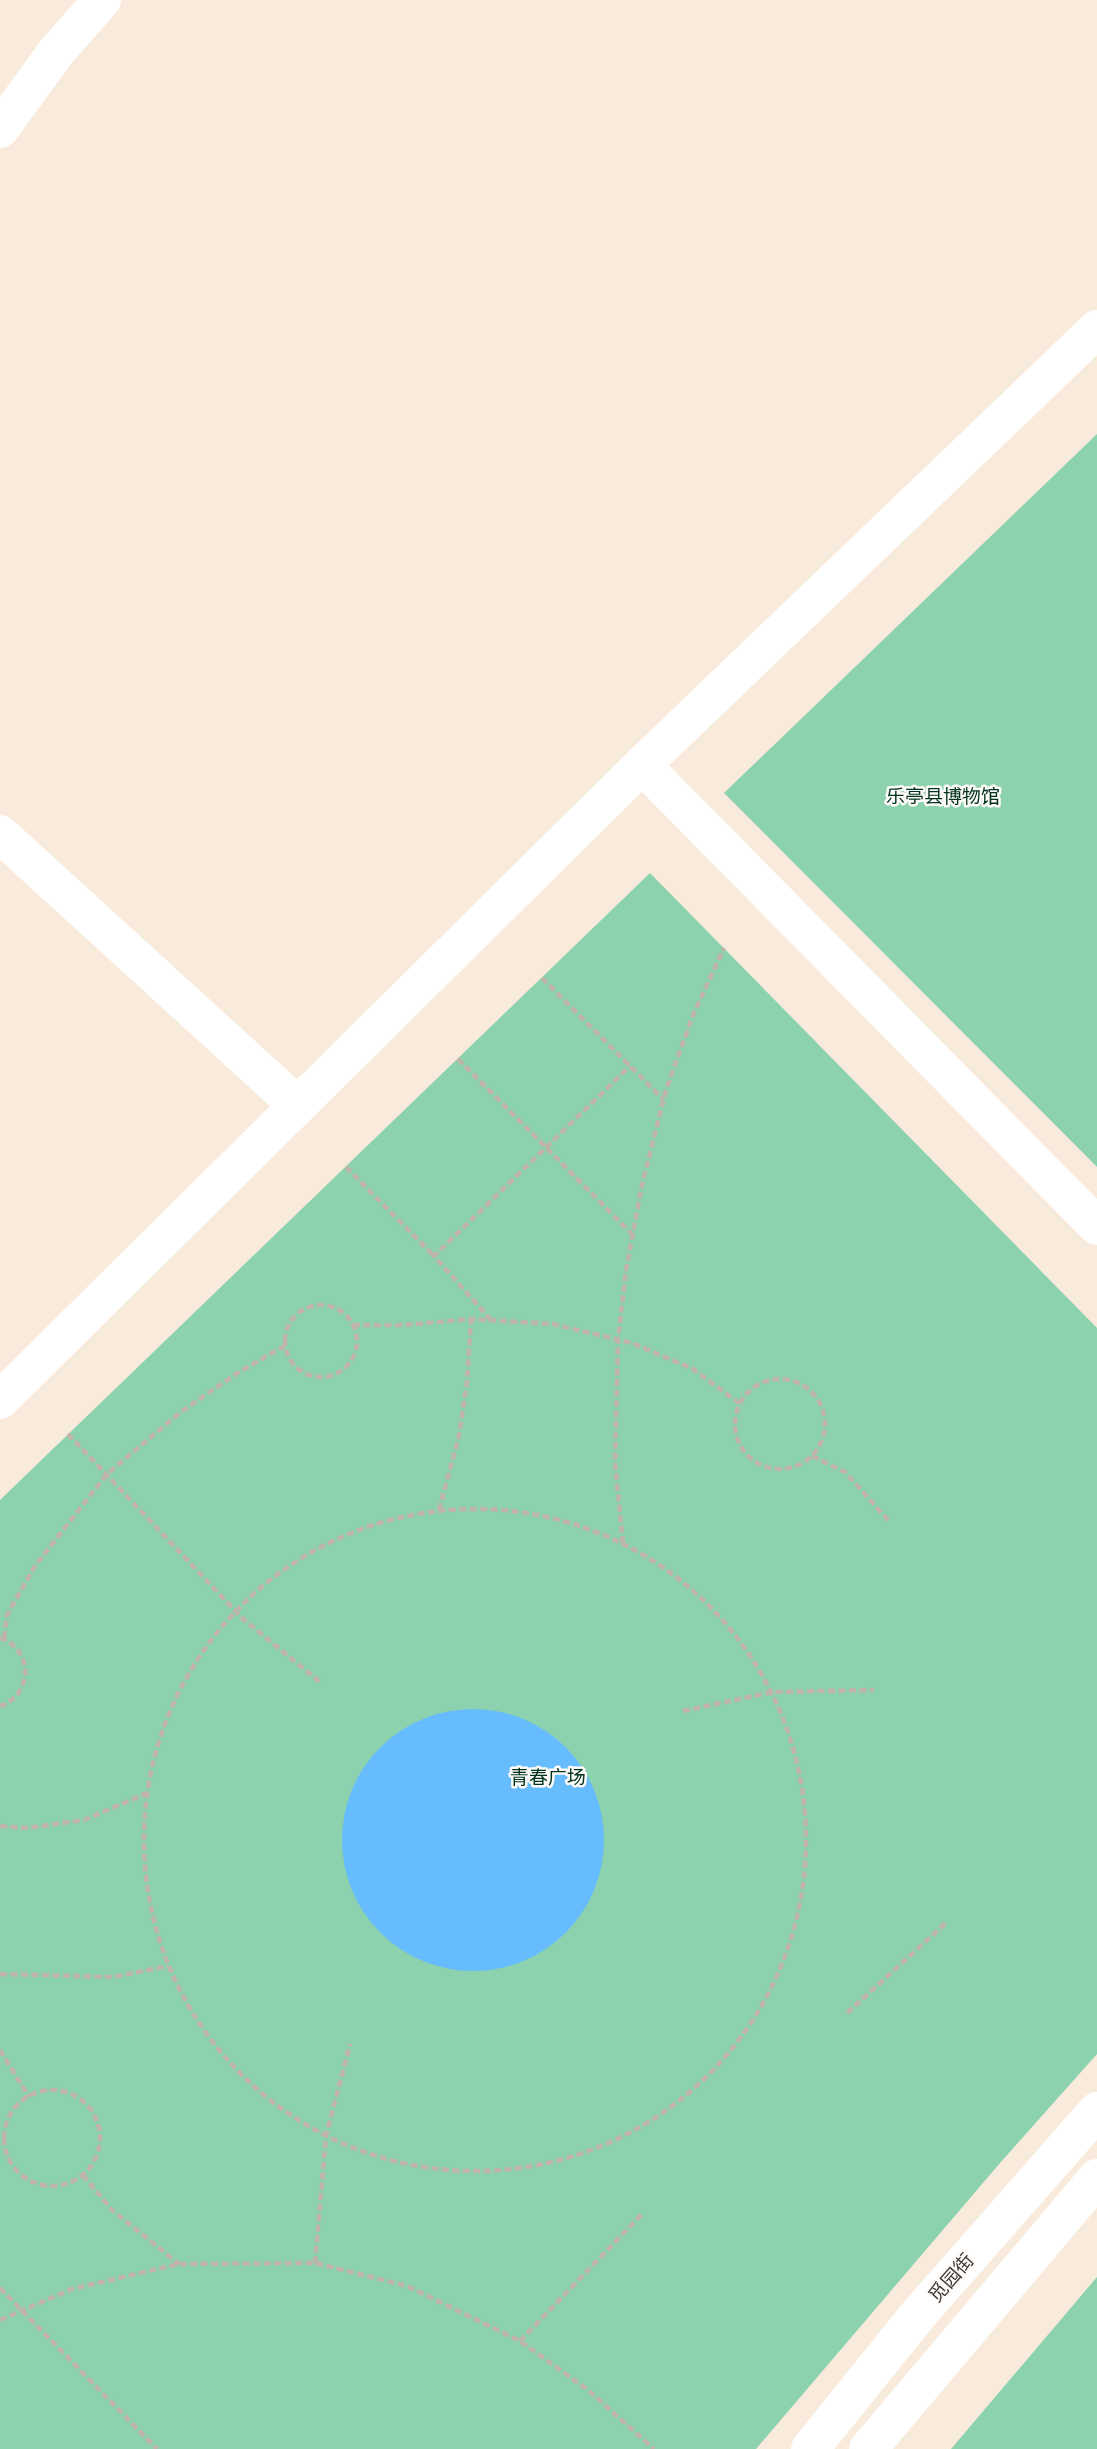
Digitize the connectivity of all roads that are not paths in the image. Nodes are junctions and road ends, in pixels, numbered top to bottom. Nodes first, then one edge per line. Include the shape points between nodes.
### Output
1 (102, 0) edge
2 (0, 129) edge
3 (1097, 328) edge
4 (642, 765) junction
5 (0, 834) edge
6 (298, 1105) junction
7 (1097, 1226) edge
8 (0, 1400) edge
9 (1097, 2111) edge
10 (1097, 2178) edge
11 (810, 2449) edge
12 (868, 2449) edge

1 - 2 street via 56,52
3 - 4 street
4 - 6 street
4 - 7 street
5 - 6 street
6 - 8 street
9 - 11 street, 觅园街 via 917,2316
10 - 12 street

